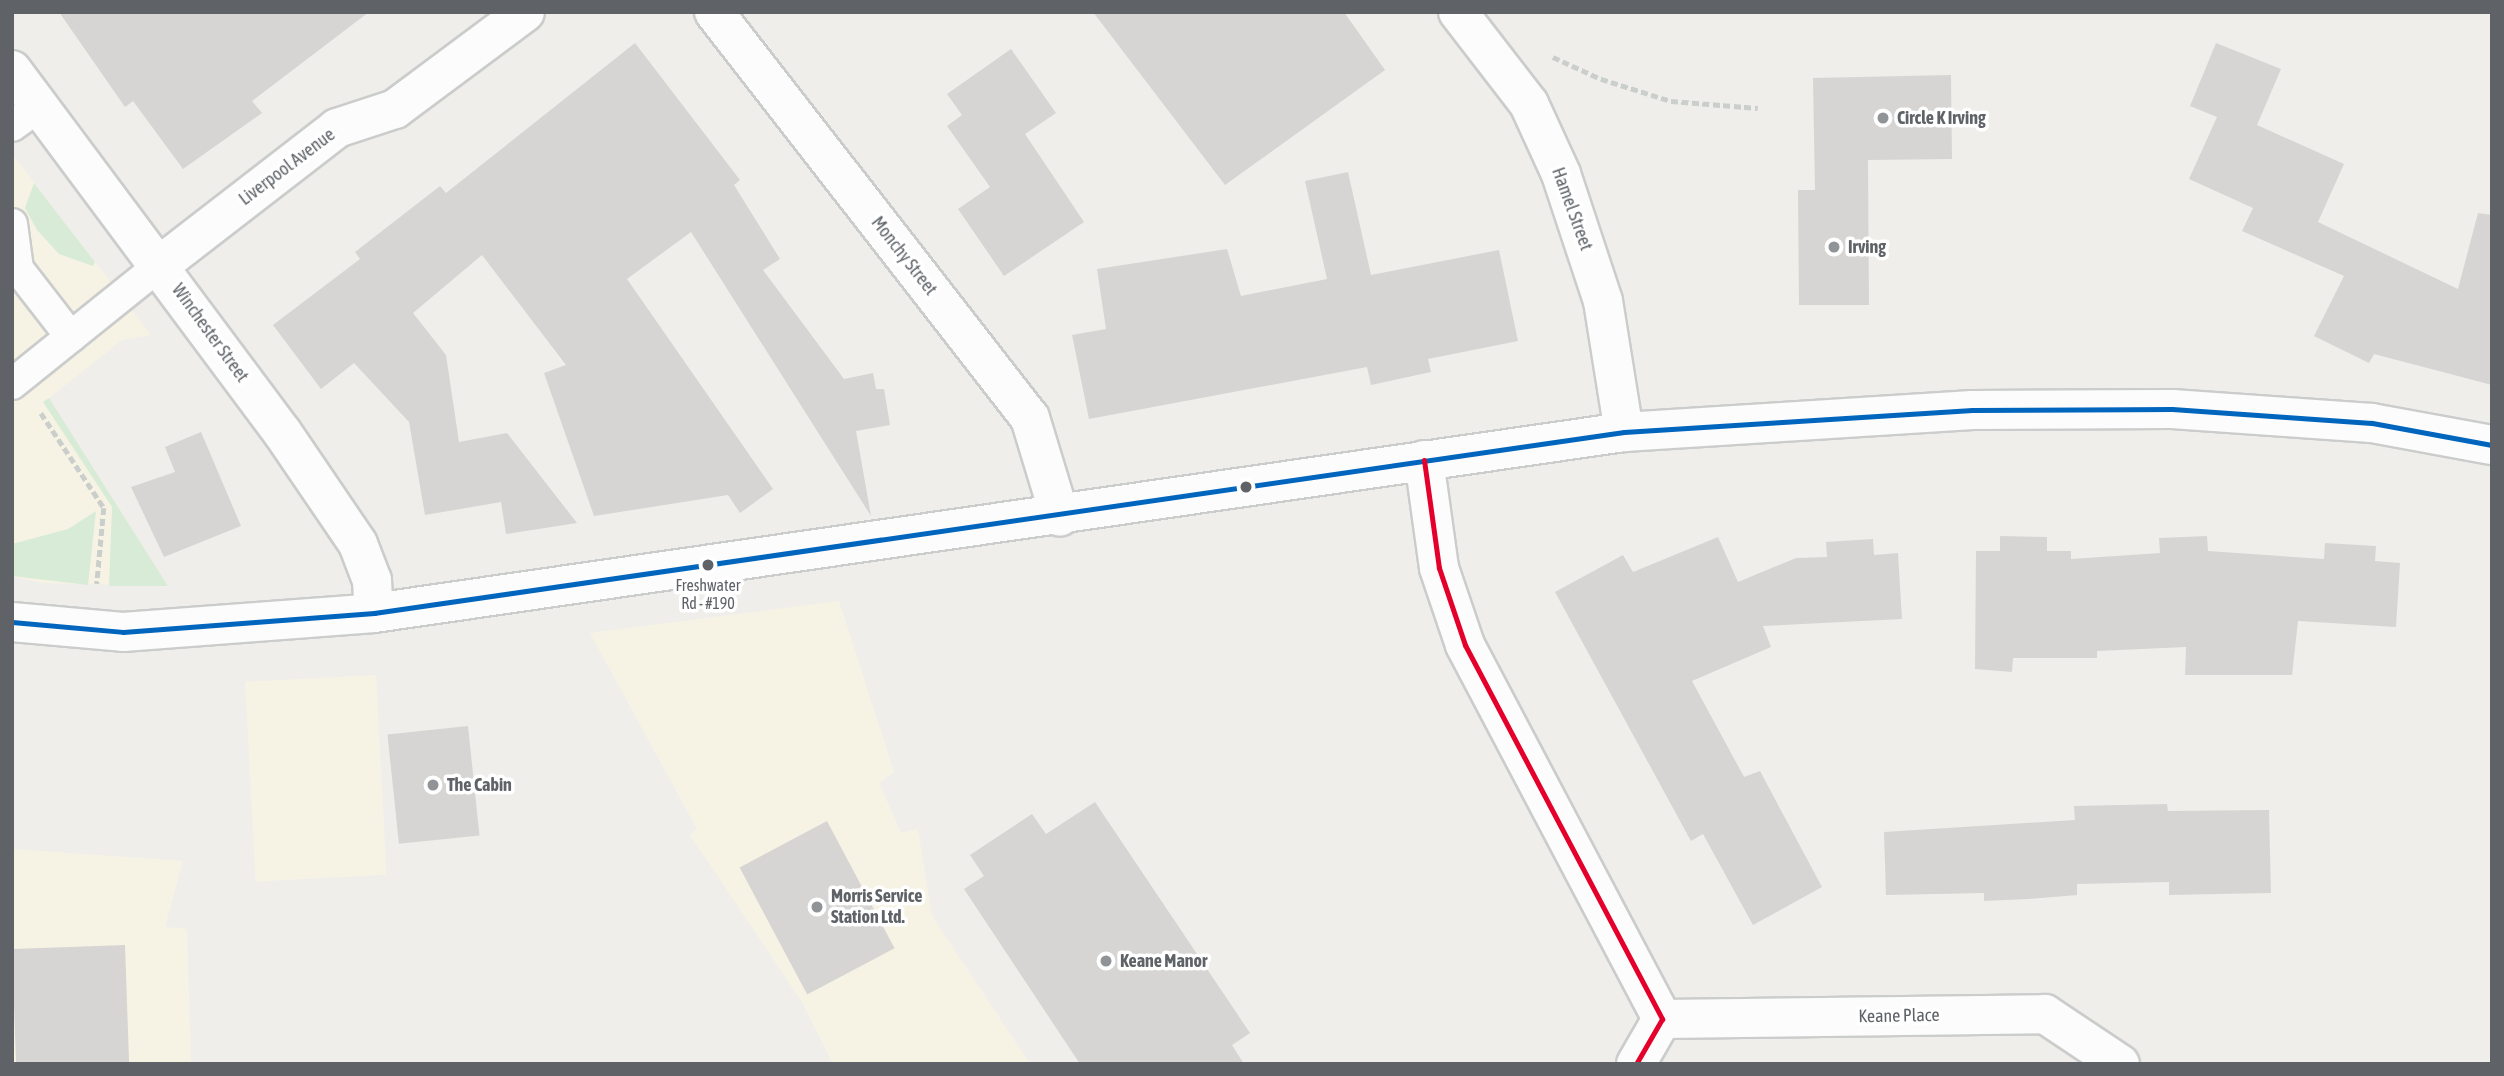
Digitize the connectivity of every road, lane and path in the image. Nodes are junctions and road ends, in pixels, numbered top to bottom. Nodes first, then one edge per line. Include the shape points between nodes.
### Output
1 (525, 12) edge
2 (714, 12) edge
3 (1458, 12) edge
4 (1547, 54) dead end
5 (12, 69) edge
6 (1758, 108) dead end
7 (26, 116) edge
8 (12, 224) edge
9 (15, 265) edge
10 (160, 265) junction
11 (71, 337) junction
12 (12, 384) edge
13 (37, 407) dead end
14 (1624, 432) junction
15 (2492, 445) edge
16 (1424, 460) junction
17 (1060, 517) junction
18 (96, 593) dead end
19 (374, 613) junction
20 (12, 622) edge
21 (1662, 1019) junction
22 (1636, 1064) edge
23 (2120, 1064) edge

1 - 10 street, Liverpool Avenue via 395,108 337,128
2 - 17 street, Monchy Street via 1030,418
3 - 14 street, Hamel Street via 1529,104 1561,174 1602,301
4 - 6 path via 1601,79 1671,101
5 - 7 street, Winchester Street
7 - 10 street, Winchester Street
8 - 9 lane
9 - 11 lane
10 - 11 lane
10 - 19 street, Winchester Street via 358,544 372,580
11 - 12 lane
13 - 18 path via 104,508
14 - 15 street via 1972,410 2172,409 2325,418
14 - 16 street
16 - 17 street
16 - 21 street via 1439,568 1465,645
17 - 19 street
19 - 20 street via 123,632
21 - 22 street
21 - 23 street, Keane Place via 2045,1014

